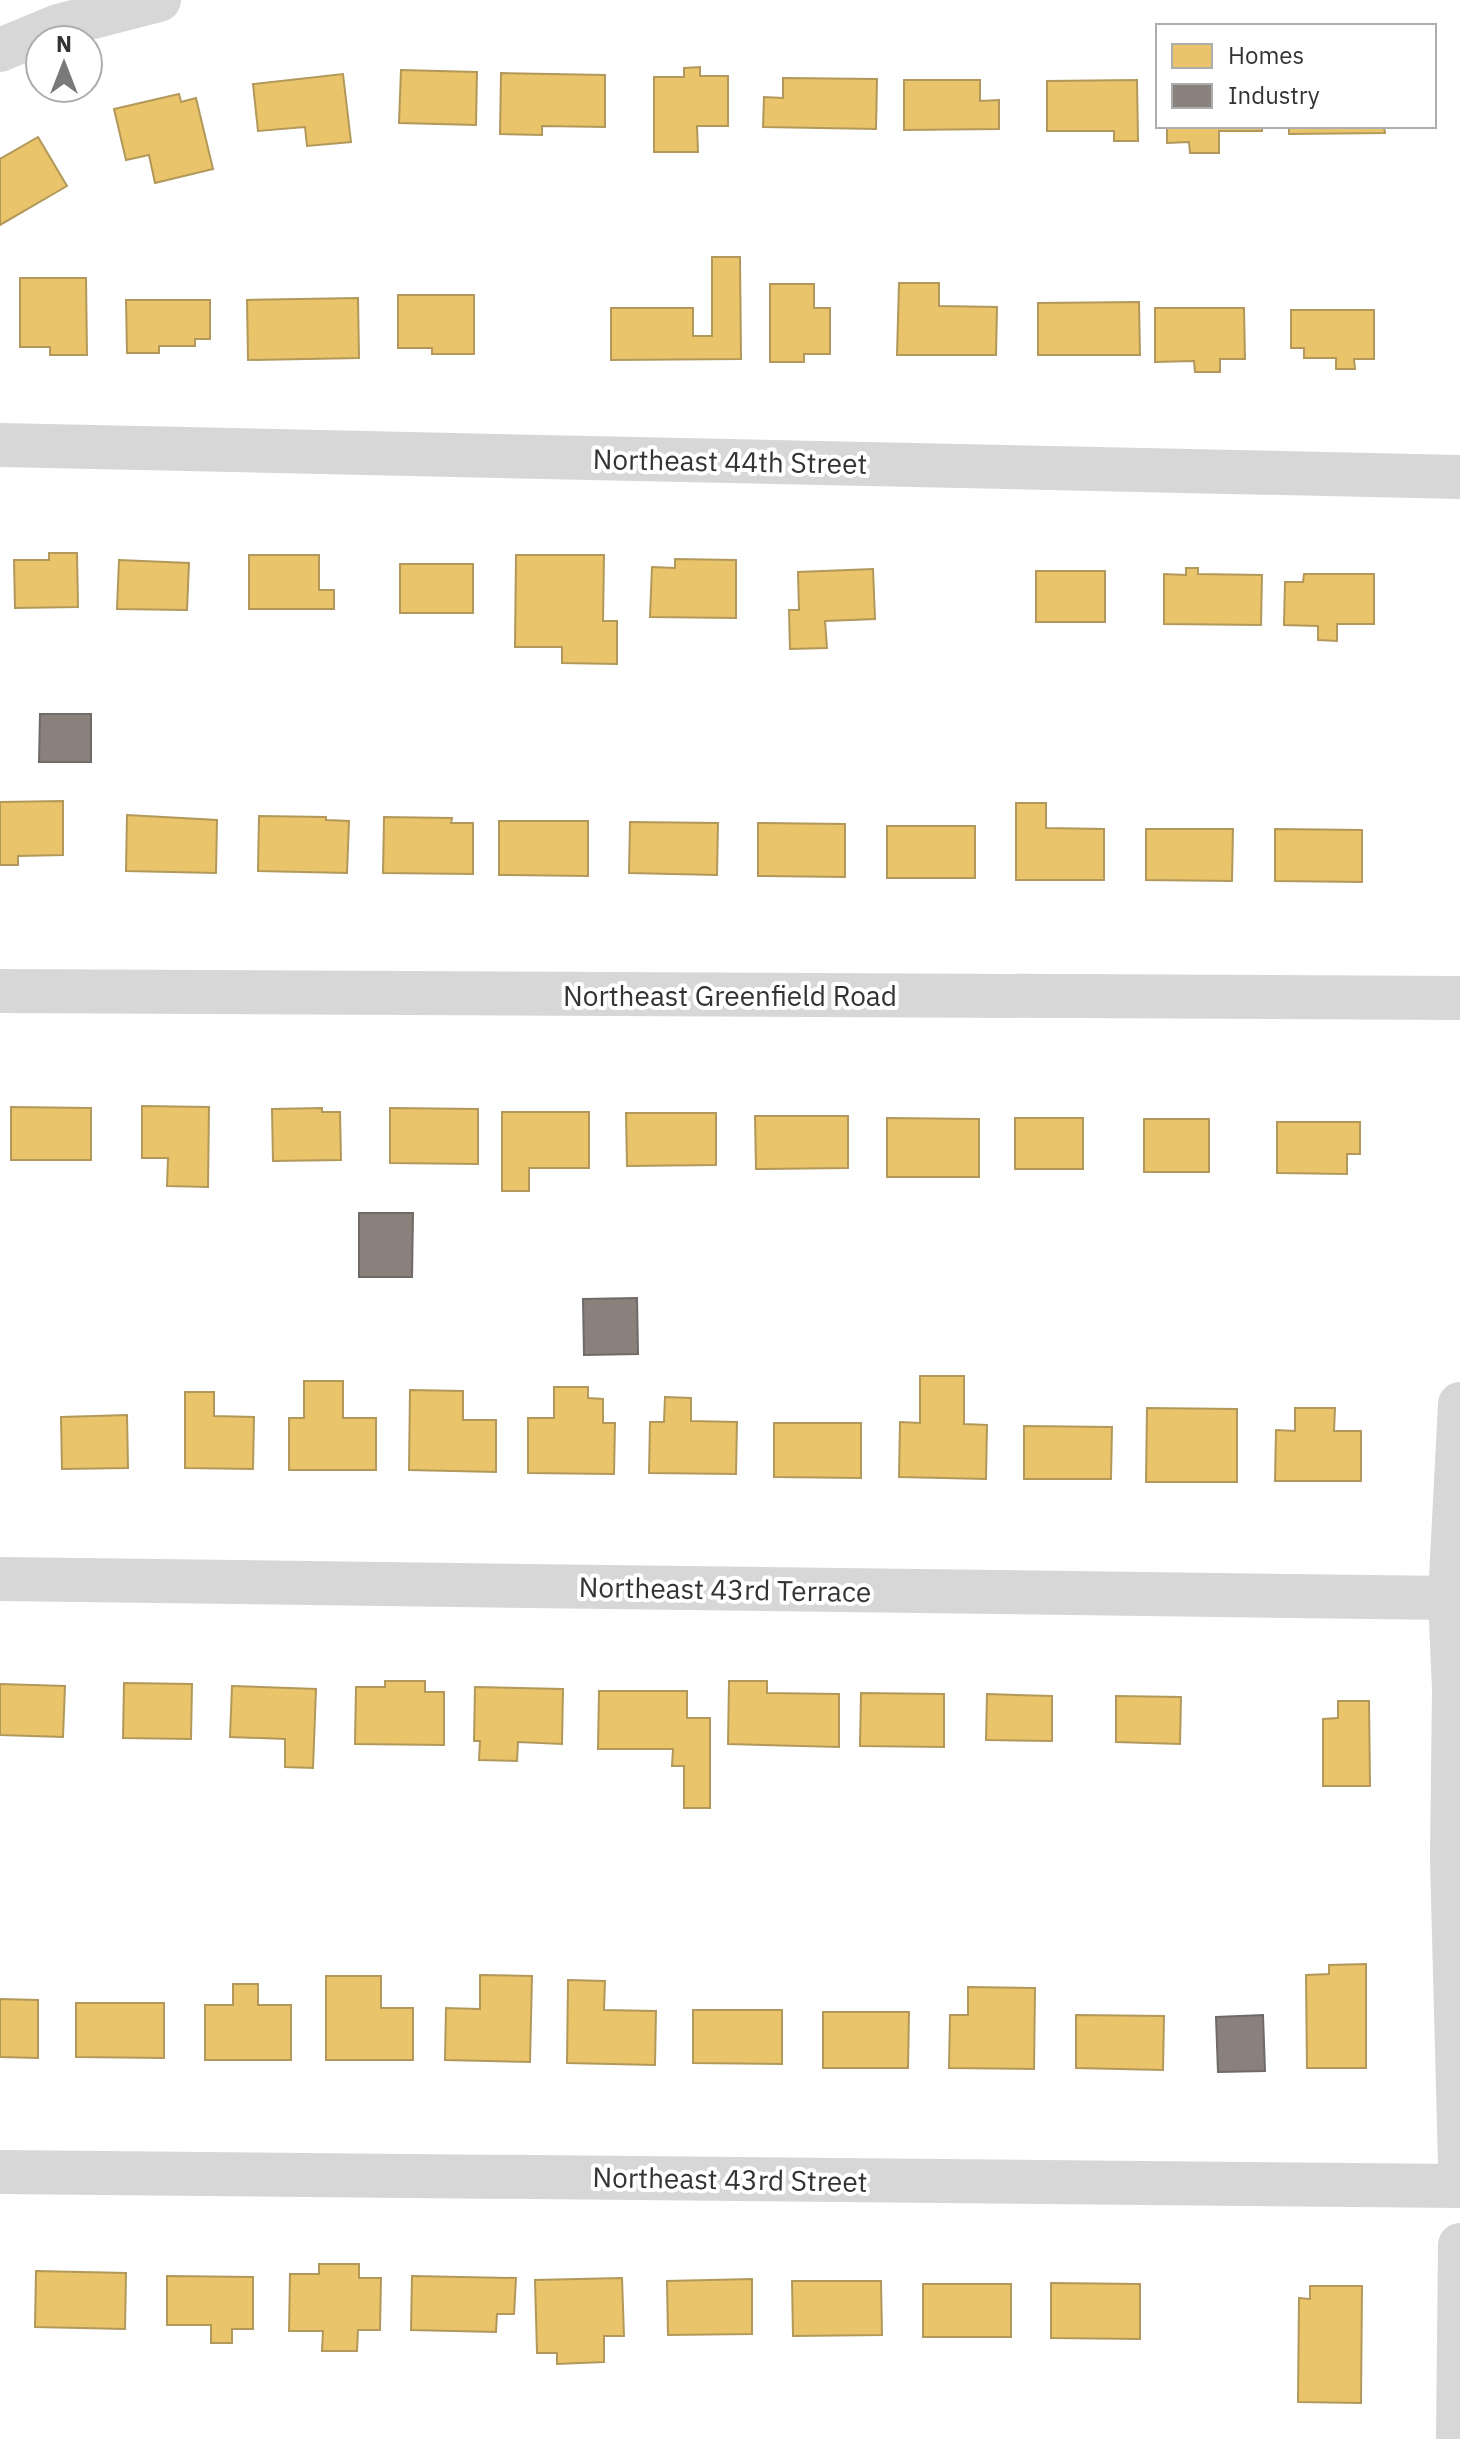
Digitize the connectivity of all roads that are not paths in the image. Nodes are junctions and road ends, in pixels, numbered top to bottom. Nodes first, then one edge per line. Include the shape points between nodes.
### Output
1 (159, 0) edge
2 (0, 50) edge
3 (0, 445) edge
4 (1460, 477) edge
5 (0, 991) edge
6 (1460, 998) edge
7 (1460, 1404) edge
8 (0, 1579) edge
9 (1450, 1598) junction
10 (1460, 2164) edge
11 (0, 2172) edge
12 (1460, 2186) edge
13 (1460, 2245) edge
14 (1458, 2439) edge

1 - 2 street via 58,26
3 - 4 street, Northeast 44th Street
5 - 6 street, Northeast Greenfield Road
7 - 9 street
8 - 9 street, Northeast 43rd Terrace
9 - 10 street
11 - 12 street, Northeast 43rd Street
13 - 14 street

